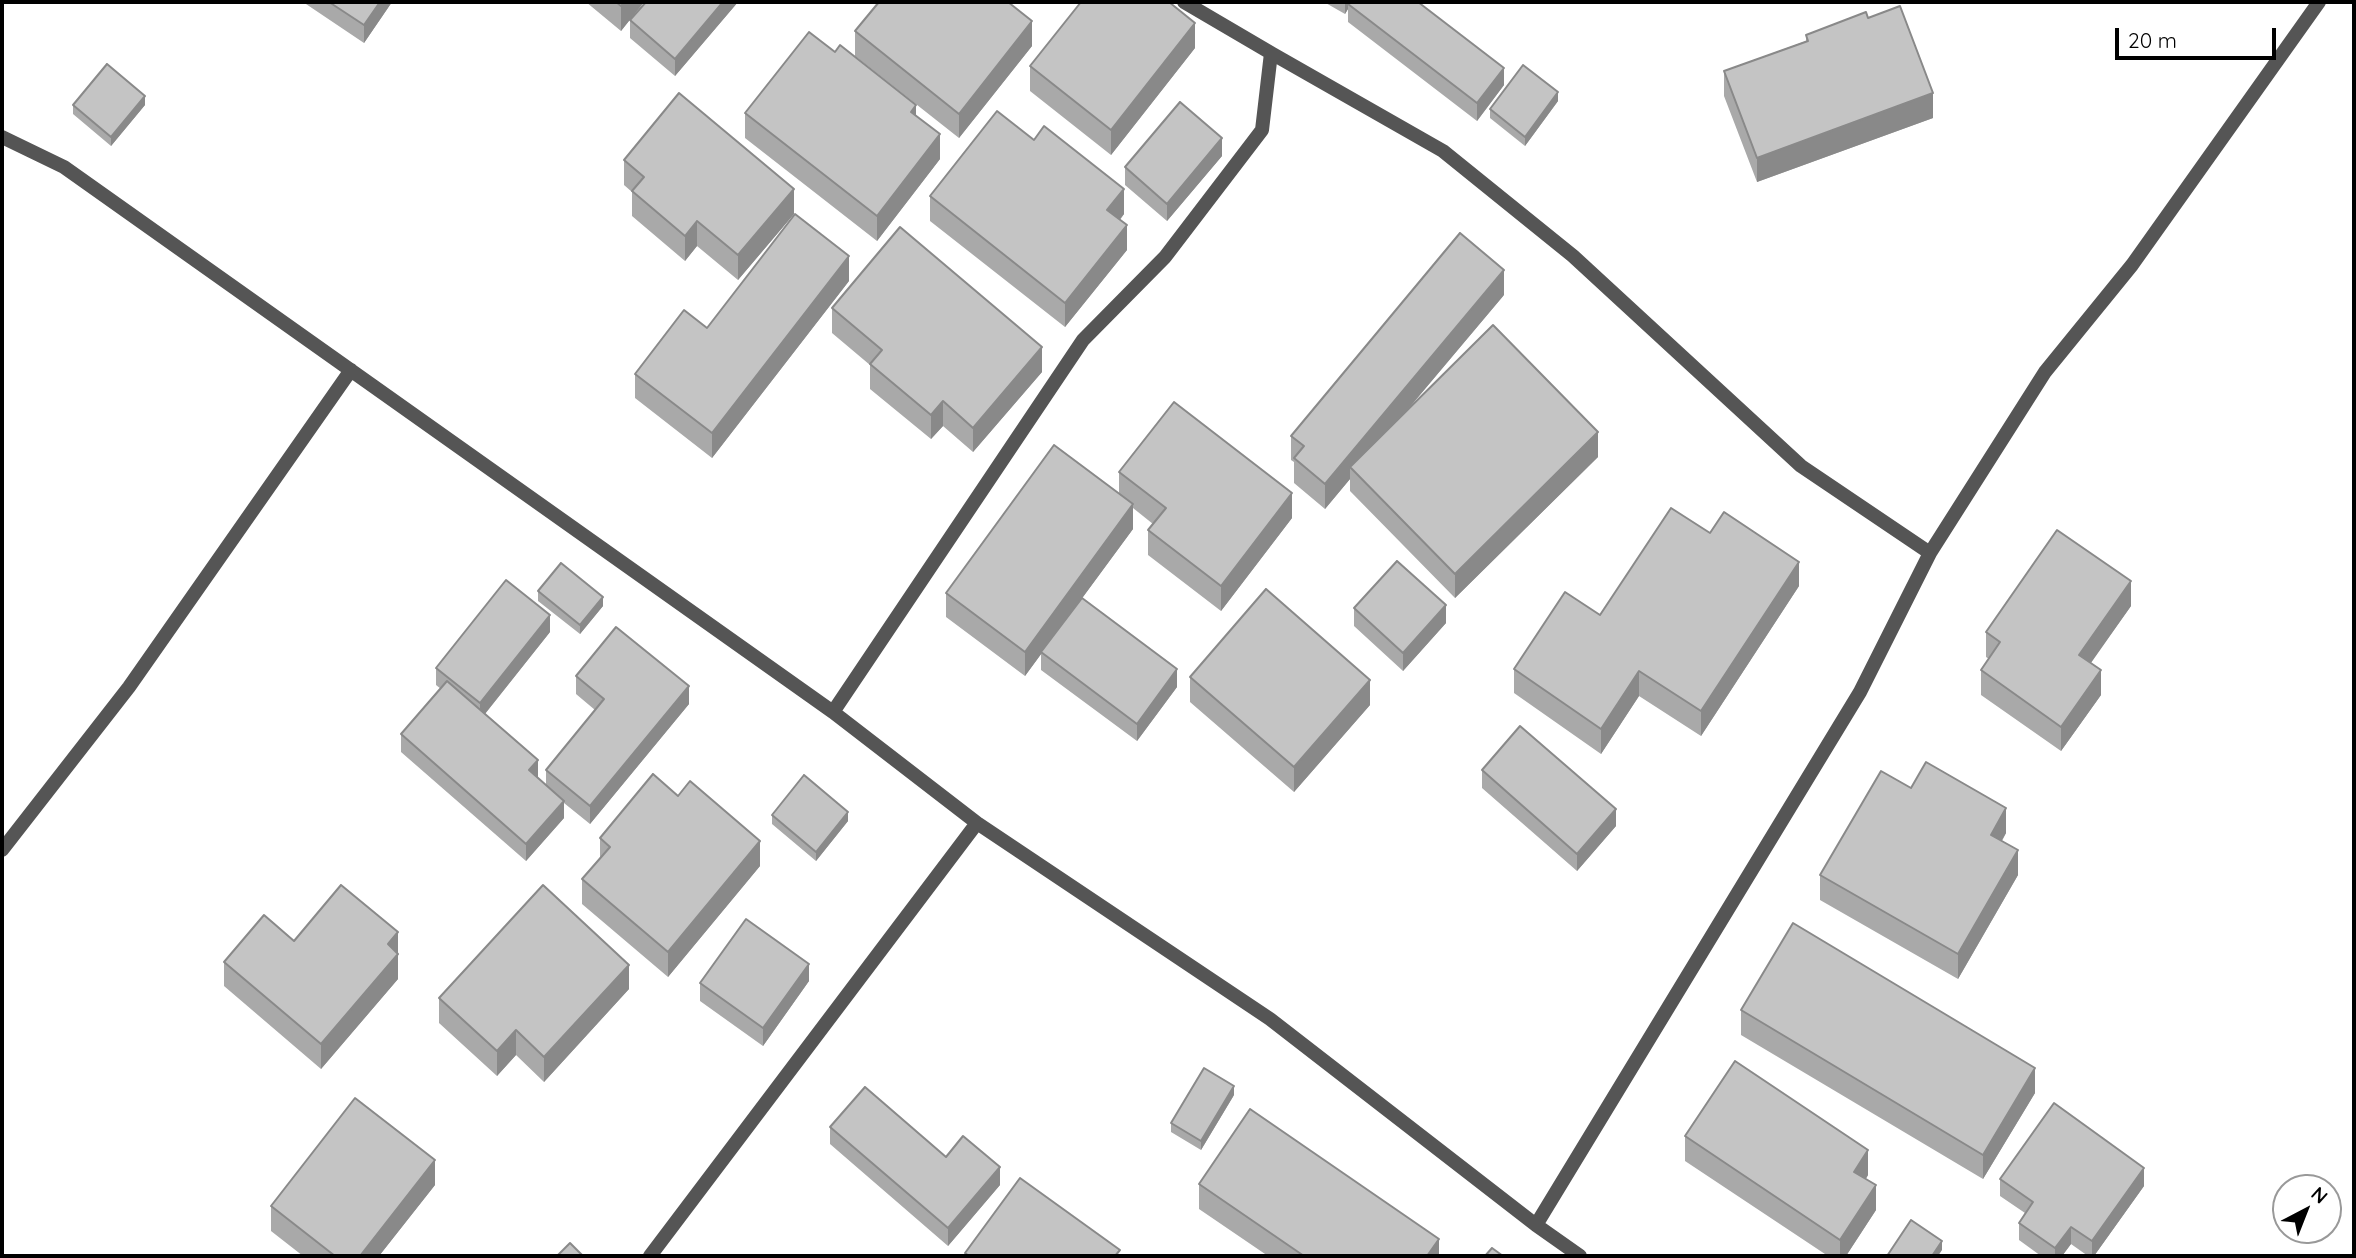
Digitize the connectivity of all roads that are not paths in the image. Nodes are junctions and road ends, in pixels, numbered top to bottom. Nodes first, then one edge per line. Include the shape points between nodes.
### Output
1 (1184, 2) edge
2 (2319, 2) edge
3 (1272, 53) junction
4 (2, 137) edge
5 (351, 370) junction
6 (1930, 553) junction
7 (833, 712) junction
8 (977, 824) junction
9 (2, 850) edge
10 (1536, 1225) junction
11 (650, 1256) edge
12 (1580, 1256) edge

1 - 3 street
2 - 6 street via 2132,265 2045,372
3 - 6 street via 1443,150 1573,256 1801,466
3 - 7 street via 1262,130 1166,257 1083,340
4 - 5 street via 64,167
5 - 7 street
5 - 9 street via 129,687
6 - 10 street via 1860,692
7 - 8 street
8 - 10 street via 1270,1019
8 - 11 street
10 - 12 street

